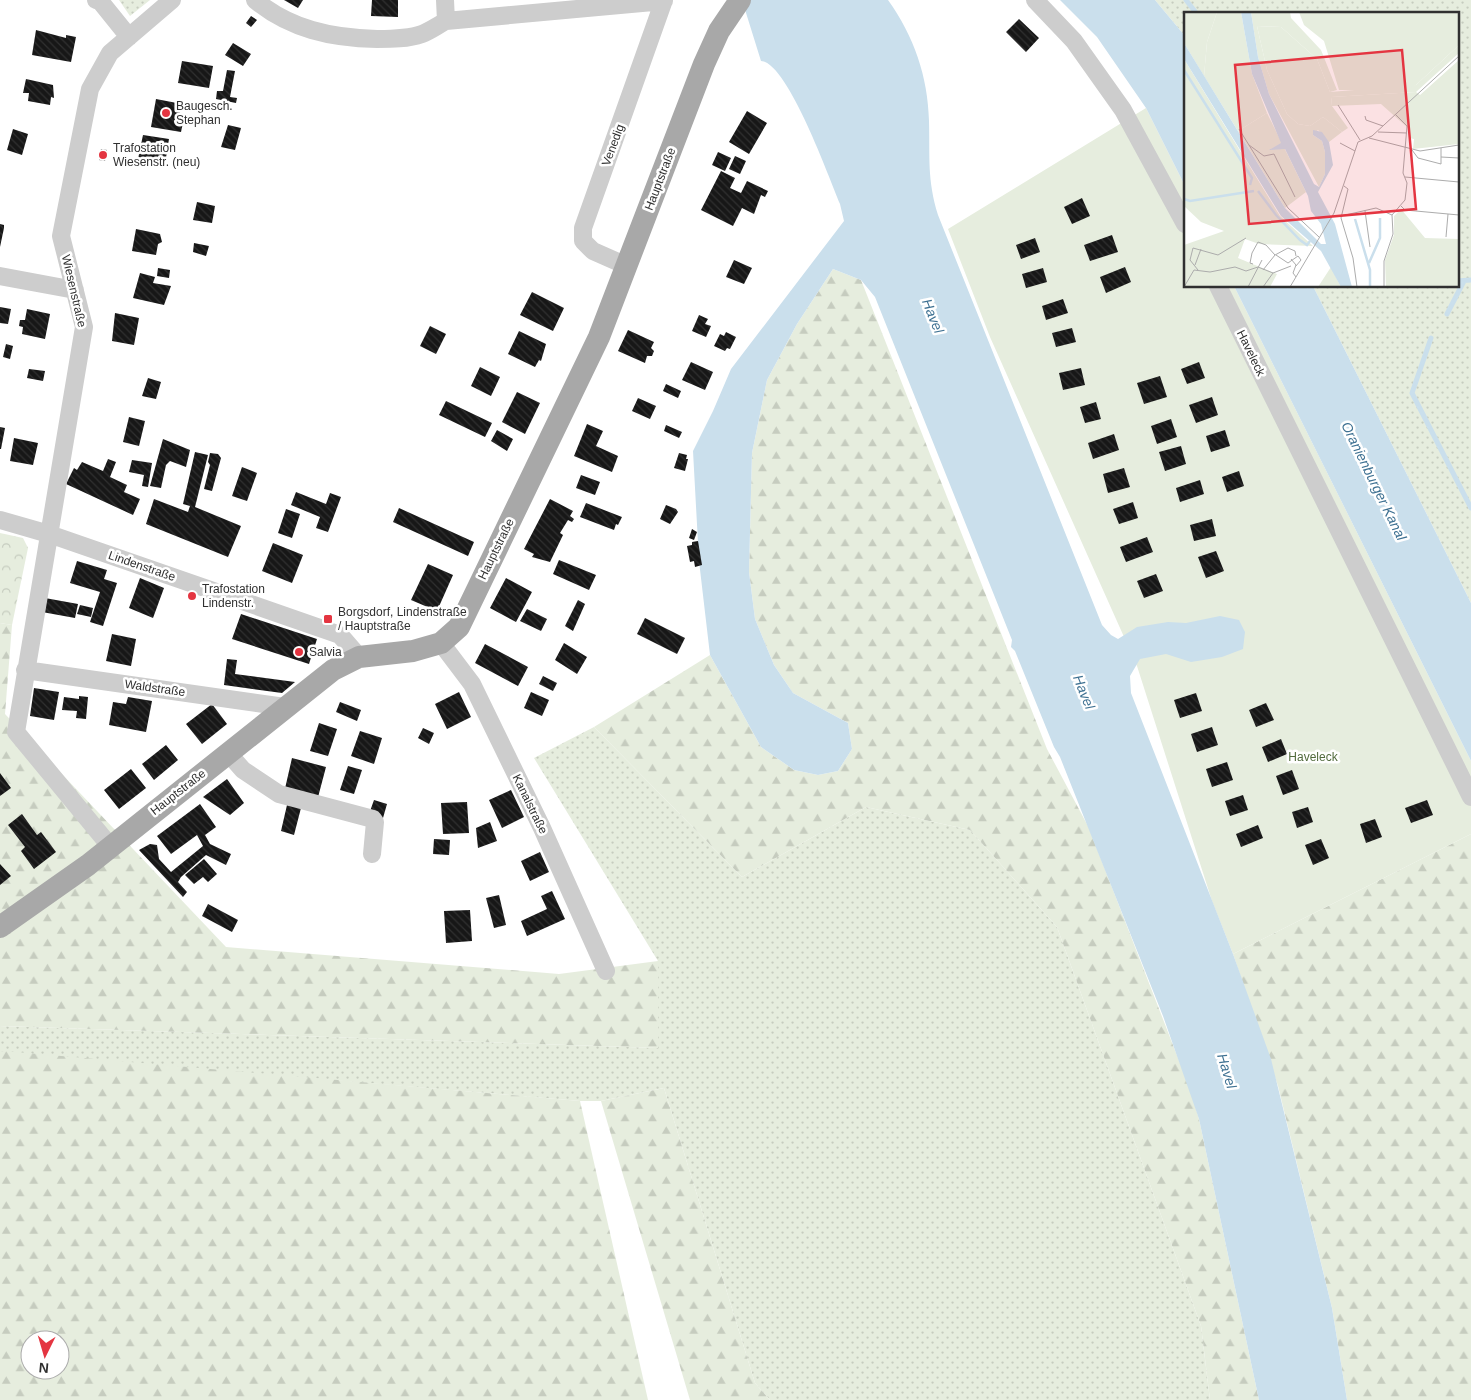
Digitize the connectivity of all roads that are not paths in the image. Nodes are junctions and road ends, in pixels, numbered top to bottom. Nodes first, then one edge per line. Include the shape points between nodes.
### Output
1 (96, 0) edge
2 (172, 0) edge
3 (255, 0) edge
4 (445, 0) edge
5 (664, 0) edge
6 (740, 0) edge
7 (1035, 0) edge
8 (446, 21) junction
9 (129, 37) junction
10 (1184, 222) edge
11 (627, 266) junction
12 (0, 276) edge
13 (1219, 288) edge
14 (74, 290) junction
15 (0, 520) edge
16 (49, 534) junction
17 (441, 643) junction
18 (359, 658) junction
19 (25, 670) junction
20 (285, 707) junction
21 (228, 753) junction
22 (1471, 796) edge
23 (110, 846) junction
24 (372, 854) dead end
25 (0, 928) edge
26 (606, 971) dead end

1 - 9 street
2 - 9 street
3 - 8 street, Venedig via 295,25 316,33 351,38 396,39 422,34
4 - 8 street
5 - 8 street, Venedig
5 - 11 street, Venedig via 583,228 583,241 593,251
6 - 11 main road, Hauptstraße via 719,32 704,64
7 - 10 street via 1074,41 1123,110
9 - 14 street, Wiesenstraße via 110,53 90,88 61,236
11 - 17 main road, Hauptstraße via 595,346 459,627
12 - 14 street
13 - 22 street, Haveleck
14 - 16 street, Wiesenstraße via 84,326
15 - 16 street, Lindenstraße
16 - 18 street, Lindenstraße via 340,635
16 - 19 street
17 - 18 main road, Hauptstraße via 413,651
17 - 26 street, Kanalstraße via 472,684 542,828
18 - 20 main road, Hauptstraße via 333,670
19 - 20 street, Waldstraße
19 - 23 street via 16,732
20 - 21 main road, Hauptstraße
21 - 23 main road, Hauptstraße
21 - 24 street via 243,770 279,794 373,819
23 - 25 main road, Hauptstraße

